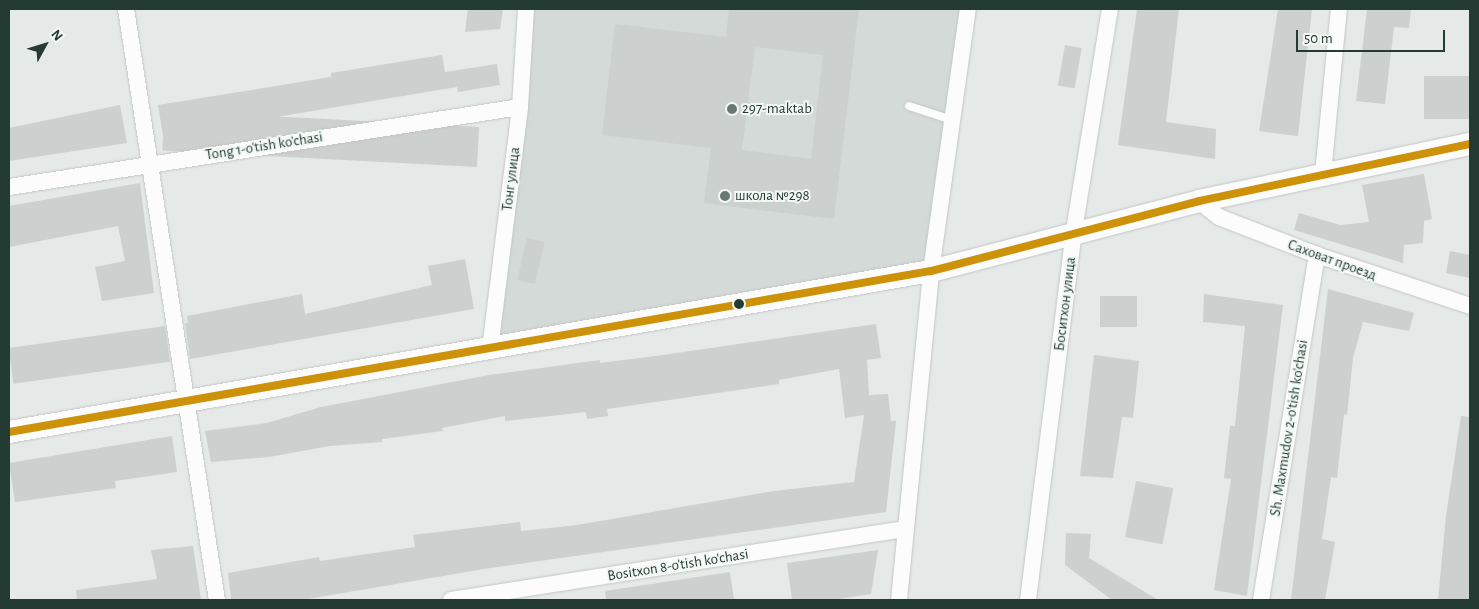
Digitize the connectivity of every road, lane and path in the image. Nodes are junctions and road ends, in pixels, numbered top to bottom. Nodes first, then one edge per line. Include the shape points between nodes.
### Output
1 (126, 9) edge
2 (526, 9) edge
3 (968, 9) edge
4 (1110, 9) edge
5 (1338, 9) edge
6 (909, 106) dead end
7 (520, 107) junction
8 (952, 120) junction
9 (1470, 144) edge
10 (150, 163) junction
11 (1323, 174) junction
12 (9, 187) edge
13 (1199, 201) junction
14 (1073, 237) junction
15 (1317, 255) junction
16 (931, 271) junction
17 (1470, 306) edge
18 (490, 349) junction
19 (188, 400) junction
20 (9, 432) edge
21 (906, 529) junction
22 (217, 600) edge
23 (451, 600) edge
24 (899, 600) edge
25 (1028, 600) edge
26 (1261, 600) edge

1 - 10 street
2 - 7 street, Тонг улица
3 - 8 street
4 - 14 street, Боситхон улица
5 - 11 street
6 - 8 lane
7 - 10 street, Tong 1-o'tish ko'chasi
7 - 18 street, Тонг улица
8 - 16 street
9 - 11 street
10 - 12 street, Tong 1-o'tish ko'chasi
10 - 19 street
11 - 13 street
13 - 14 street
13 - 15 street, Саховат проезд via 1219,217
14 - 16 street
14 - 25 street, Боситхон улица
15 - 17 street, Саховат проезд
15 - 26 street, Sh. Maxmudov 2-o'tish ko'chasi
16 - 18 street
16 - 21 street
18 - 19 street
19 - 20 street
19 - 22 street
21 - 23 street, Bositxon 8-o'tish ko'chasi
21 - 24 street

